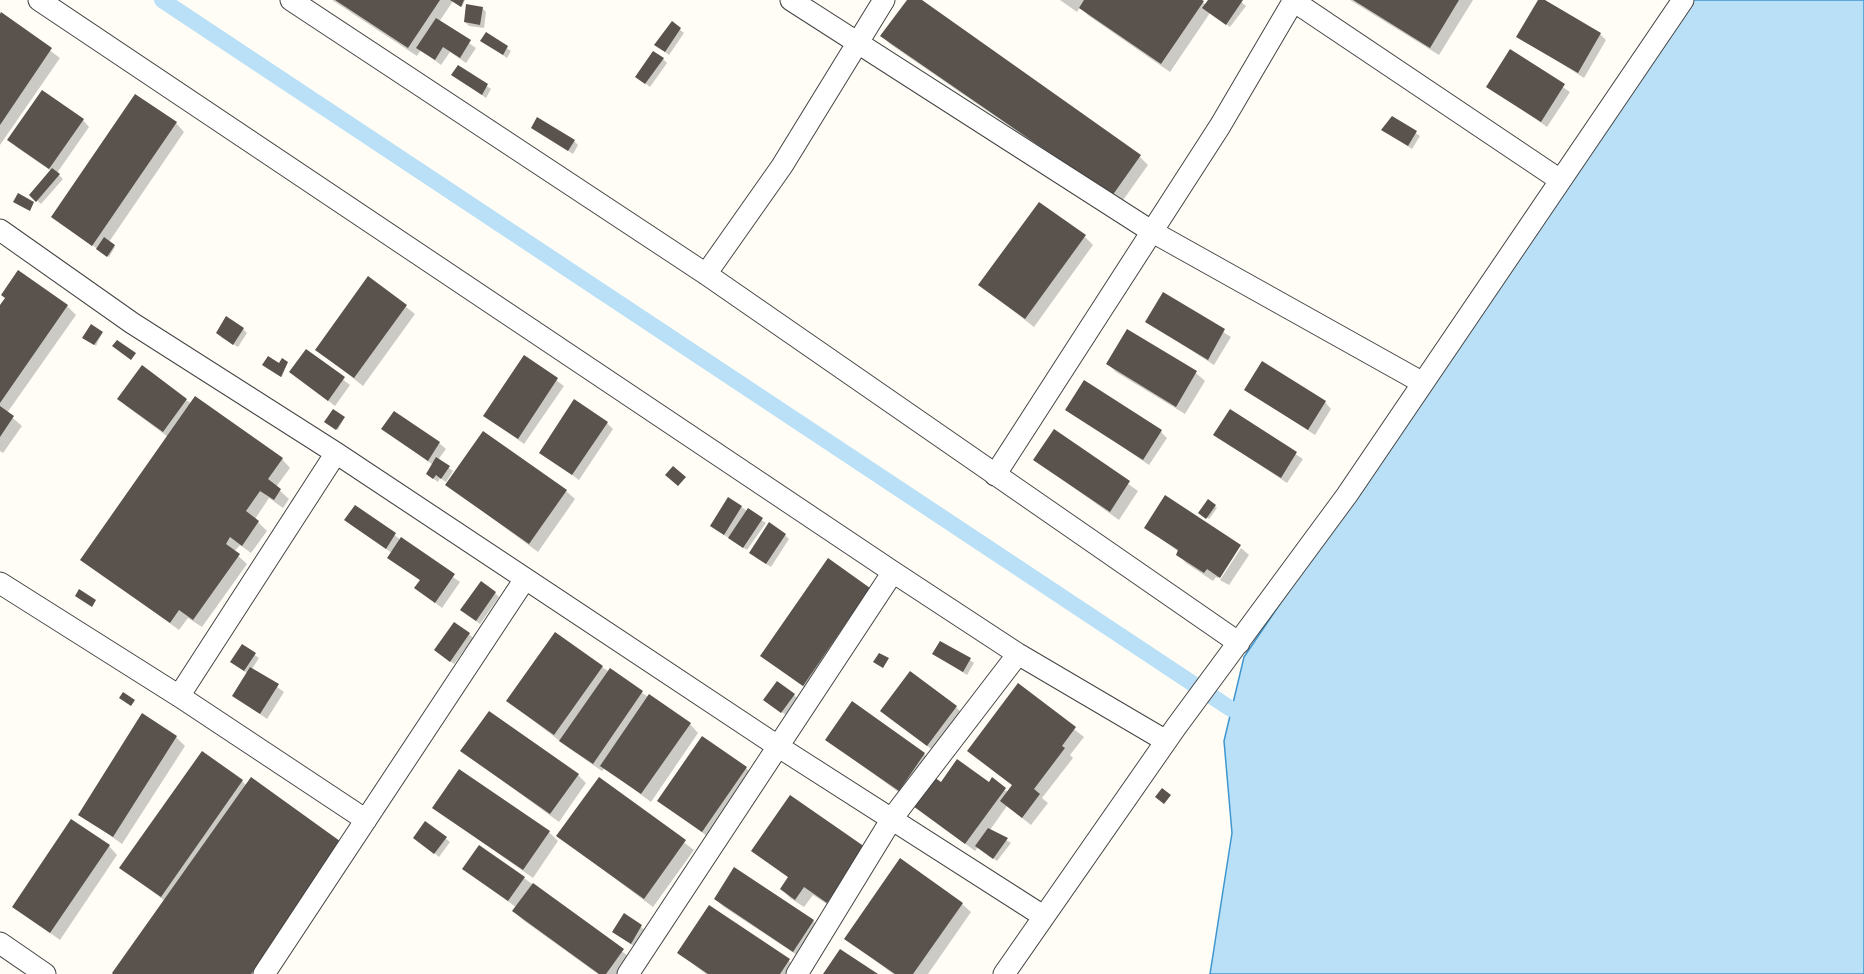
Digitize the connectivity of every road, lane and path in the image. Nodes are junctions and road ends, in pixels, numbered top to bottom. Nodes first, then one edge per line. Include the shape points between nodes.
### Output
1 (39, 0) edge
2 (291, 0) edge
3 (791, 0) edge
4 (884, 0) edge
5 (1293, 0) edge
6 (1683, 0) edge
7 (859, 43) junction
8 (1560, 180) junction
9 (0, 230) edge
10 (1151, 231) junction
11 (706, 274) junction
12 (1423, 383) junction
13 (336, 453) junction
14 (995, 475) junction
15 (893, 572) junction
16 (525, 579) junction
17 (0, 583) edge
18 (1239, 643) junction
19 (1018, 654) junction
20 (179, 696) junction
21 (1166, 741) junction
22 (779, 747) junction
23 (893, 817) junction
24 (366, 820) junction
25 (1043, 916) junction
26 (0, 944) edge
27 (45, 974) edge
28 (264, 974) edge
29 (628, 974) edge
30 (797, 974) edge
31 (1004, 974) edge

1 - 15 street
2 - 11 street
3 - 7 street
4 - 7 street
5 - 8 street
5 - 10 street via 1220,126
6 - 8 street
7 - 10 street
7 - 11 street via 766,189
8 - 12 street
9 - 13 street via 132,323
10 - 12 street
10 - 14 street
11 - 14 street
12 - 18 street
13 - 16 street
13 - 20 street
14 - 18 street
15 - 19 street
15 - 22 street
16 - 22 street
16 - 24 street
17 - 20 street
18 - 21 street
19 - 21 street
19 - 23 street
20 - 24 street
21 - 25 street
22 - 23 street
22 - 29 street
23 - 25 street
23 - 30 street
24 - 28 street
25 - 31 street
26 - 27 street

